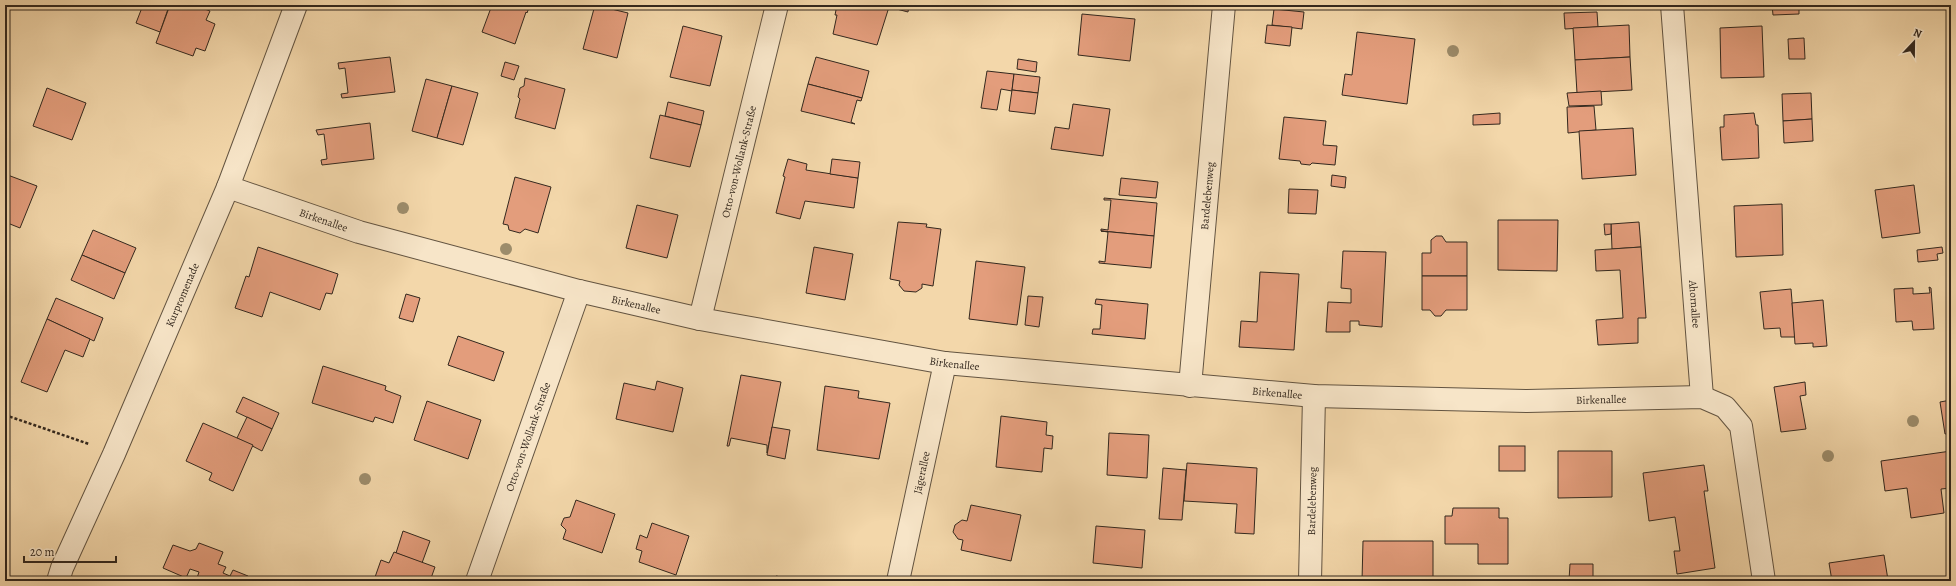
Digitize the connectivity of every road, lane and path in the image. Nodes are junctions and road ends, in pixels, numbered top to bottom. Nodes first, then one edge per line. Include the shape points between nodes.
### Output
1 (296, 5) edge
2 (777, 5) edge
3 (1224, 5) edge
4 (1672, 5) edge
5 (228, 187) junction
6 (578, 291) junction
7 (700, 319) junction
8 (945, 363) junction
9 (1190, 386) junction
10 (1314, 396) junction
11 (1702, 397) junction
12 (5, 415) edge
13 (114, 454) junction
14 (58, 581) edge
15 (477, 581) edge
16 (898, 581) edge
17 (1310, 581) edge
18 (1764, 581) edge

1 - 5 street, Kurpromenade
2 - 7 street, Otto-von-Wollank-Straße
3 - 9 street, Bardelebenweg
4 - 11 street, Ahornallee
5 - 6 street, Birkenallee via 359,232
5 - 13 street, Kurpromenade
6 - 7 street, Birkenallee
6 - 15 street, Otto-von-Wollank-Straße
7 - 8 street, Birkenallee
8 - 9 street, Birkenallee
8 - 16 street, Jägerallee
9 - 10 street, Birkenallee
10 - 11 street, Birkenallee via 1527,400
10 - 17 street, Bardelebenweg
11 - 18 street via 1726,407 1741,426
12 - 13 path
13 - 14 street, Kurpromenade

